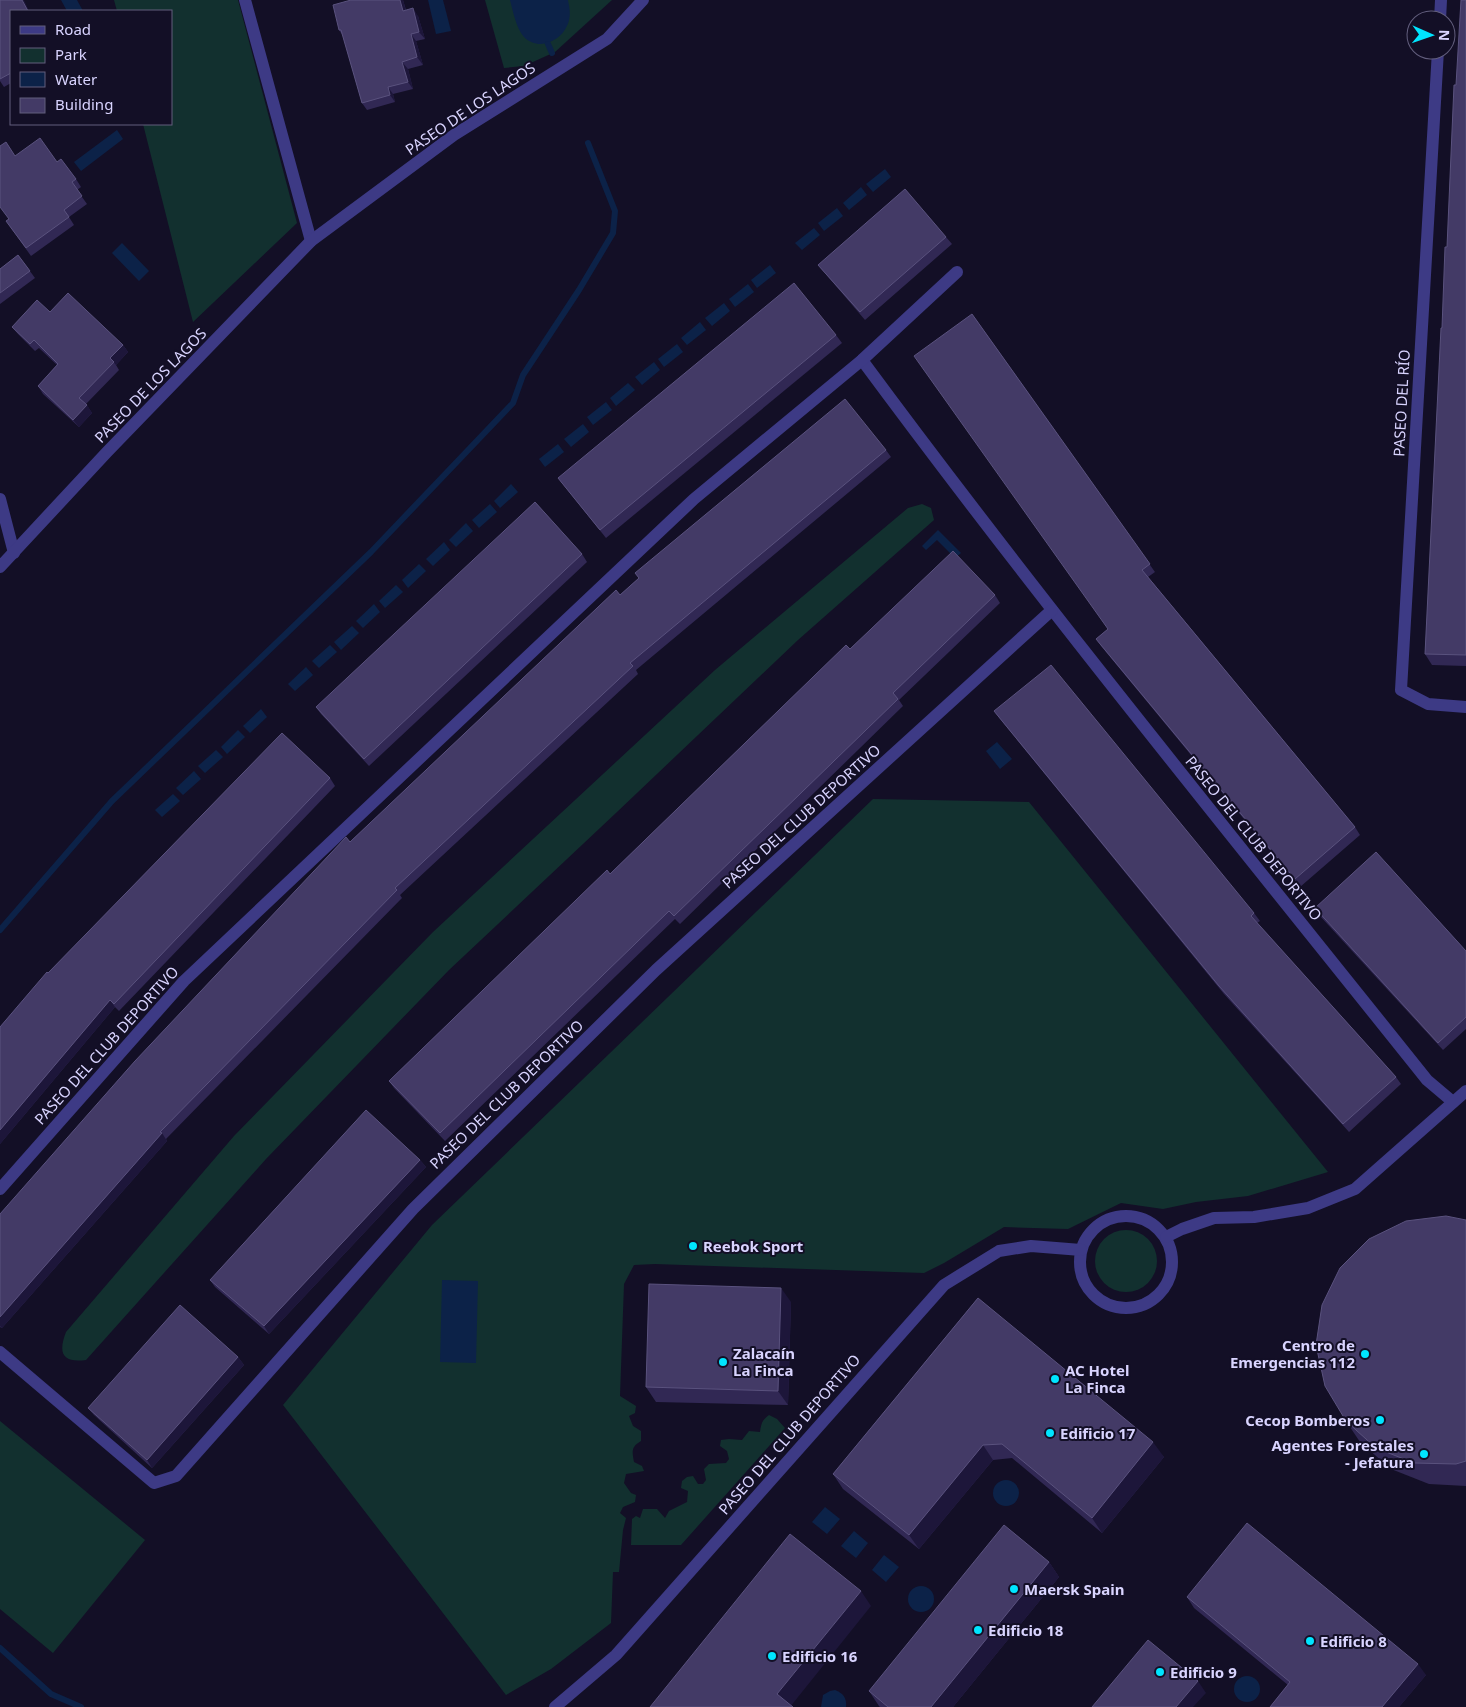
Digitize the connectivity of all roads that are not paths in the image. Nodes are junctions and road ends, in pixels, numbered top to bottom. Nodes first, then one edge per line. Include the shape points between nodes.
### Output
1 (245, 0) edge
2 (643, 0) edge
3 (1437, 60) edge
4 (311, 241) junction
5 (957, 272) dead end
6 (862, 360) junction
7 (0, 500) edge
8 (14, 553) junction
9 (0, 567) edge
10 (1052, 610) junction
11 (1466, 707) edge
12 (1466, 1092) edge
13 (1453, 1102) junction
14 (0, 1189) edge
15 (1166, 1237) junction
16 (1081, 1250) junction
17 (0, 1352) edge
18 (554, 1707) edge

1 - 4 street
2 - 4 street, PASEO DE LOS LAGOS via 607,39 454,135
3 - 11 street, PASEO DEL RÍO via 1401,690 1428,704
4 - 8 street, PASEO DE LOS LAGOS
5 - 6 street, PASEO DEL CLUB DEPORTIVO
6 - 10 street, PASEO DEL CLUB DEPORTIVO
6 - 14 street, PASEO DEL CLUB DEPORTIVO via 694,499 184,980
7 - 8 street
8 - 9 street, PASEO DE LOS LAGOS
10 - 13 street, PASEO DEL CLUB DEPORTIVO via 1432,1086
10 - 17 street, PASEO DEL CLUB DEPORTIVO via 656,970 413,1209 176,1476 154,1483
12 - 13 street
13 - 15 street via 1355,1189 1308,1208 1254,1217 1214,1218
15 - 16 street via 1142,1218 1127,1215 1098,1225
15 - 16 street via 1172,1250 1170,1279 1155,1299 1134,1308 1118,1308 1104,1303 1092,1293 1080,1265
16 - 18 street, PASEO DEL CLUB DEPORTIVO via 1031,1246 999,1251 944,1285 616,1655

